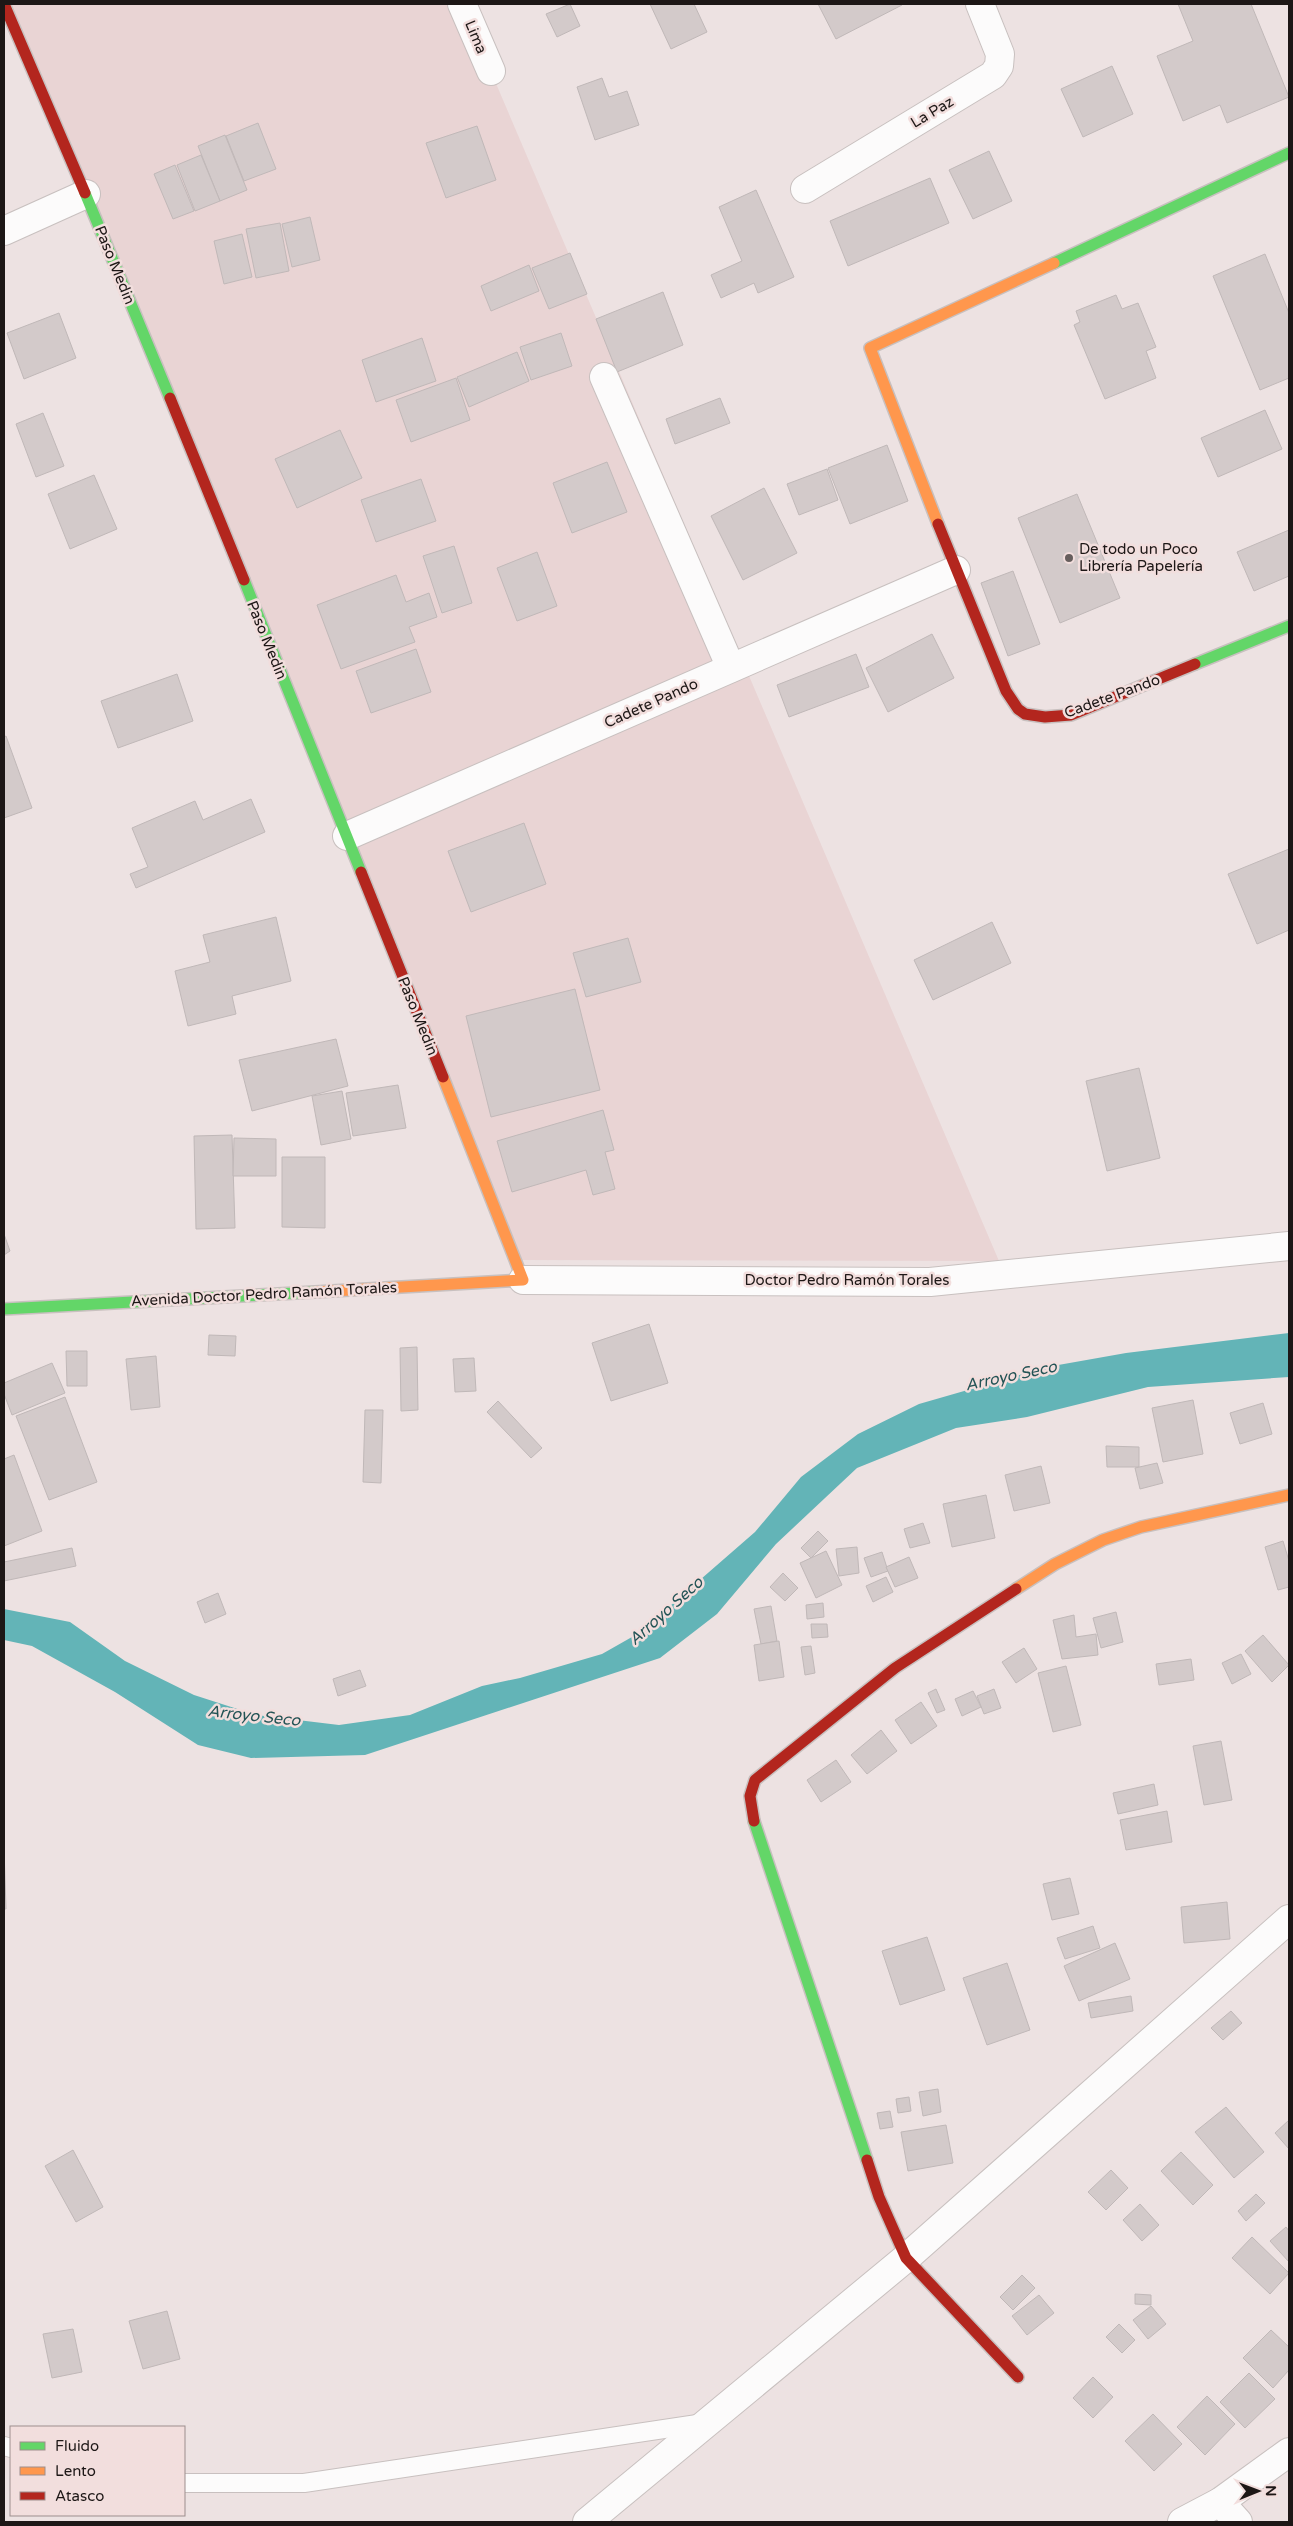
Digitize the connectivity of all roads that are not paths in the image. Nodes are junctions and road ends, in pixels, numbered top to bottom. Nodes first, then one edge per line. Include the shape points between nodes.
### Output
1 (4, 4) edge
2 (462, 4) edge
3 (980, 4) edge
4 (491, 71) dead end
5 (1289, 153) edge
6 (805, 189) dead end
7 (86, 194) junction
8 (4, 231) edge
9 (604, 377) dead end
10 (956, 570) junction
11 (1289, 626) edge
12 (731, 668) junction
13 (347, 836) junction
14 (1289, 1246) edge
15 (523, 1280) junction
16 (4, 1309) edge
17 (1289, 1495) edge
18 (1289, 1919) edge
19 (906, 2258) junction
20 (1018, 2377) dead end
21 (707, 2423) junction
22 (1289, 2452) edge
23 (185, 2483) edge
24 (1220, 2502) junction
25 (587, 2522) edge
26 (1182, 2522) edge
27 (1238, 2522) edge

1 - 7 street, Paso Medin
2 - 4 street, Lima
3 - 6 street, La Paz via 1000,54 999,66 992,75
5 - 10 street, Cadete Pando via 870,348
7 - 8 street
7 - 13 street, Paso Medin
9 - 12 street
10 - 11 street, Cadete Pando via 1006,691 1018,709 1029,714 1071,715
10 - 12 street, Cadete Pando
12 - 13 street, Cadete Pando
13 - 15 street, Paso Medin
14 - 15 street, Doctor Pedro Ramón Torales via 930,1282
15 - 16 street, Avenida Doctor Pedro Ramón Torales
17 - 19 street via 1141,1527 1103,1540 1055,1564 895,1668 755,1780 750,1796 752,1814 879,2197
18 - 19 street
19 - 20 street
19 - 21 street
21 - 23 lane via 304,2482
21 - 25 street
22 - 24 street
24 - 26 street
24 - 27 street

